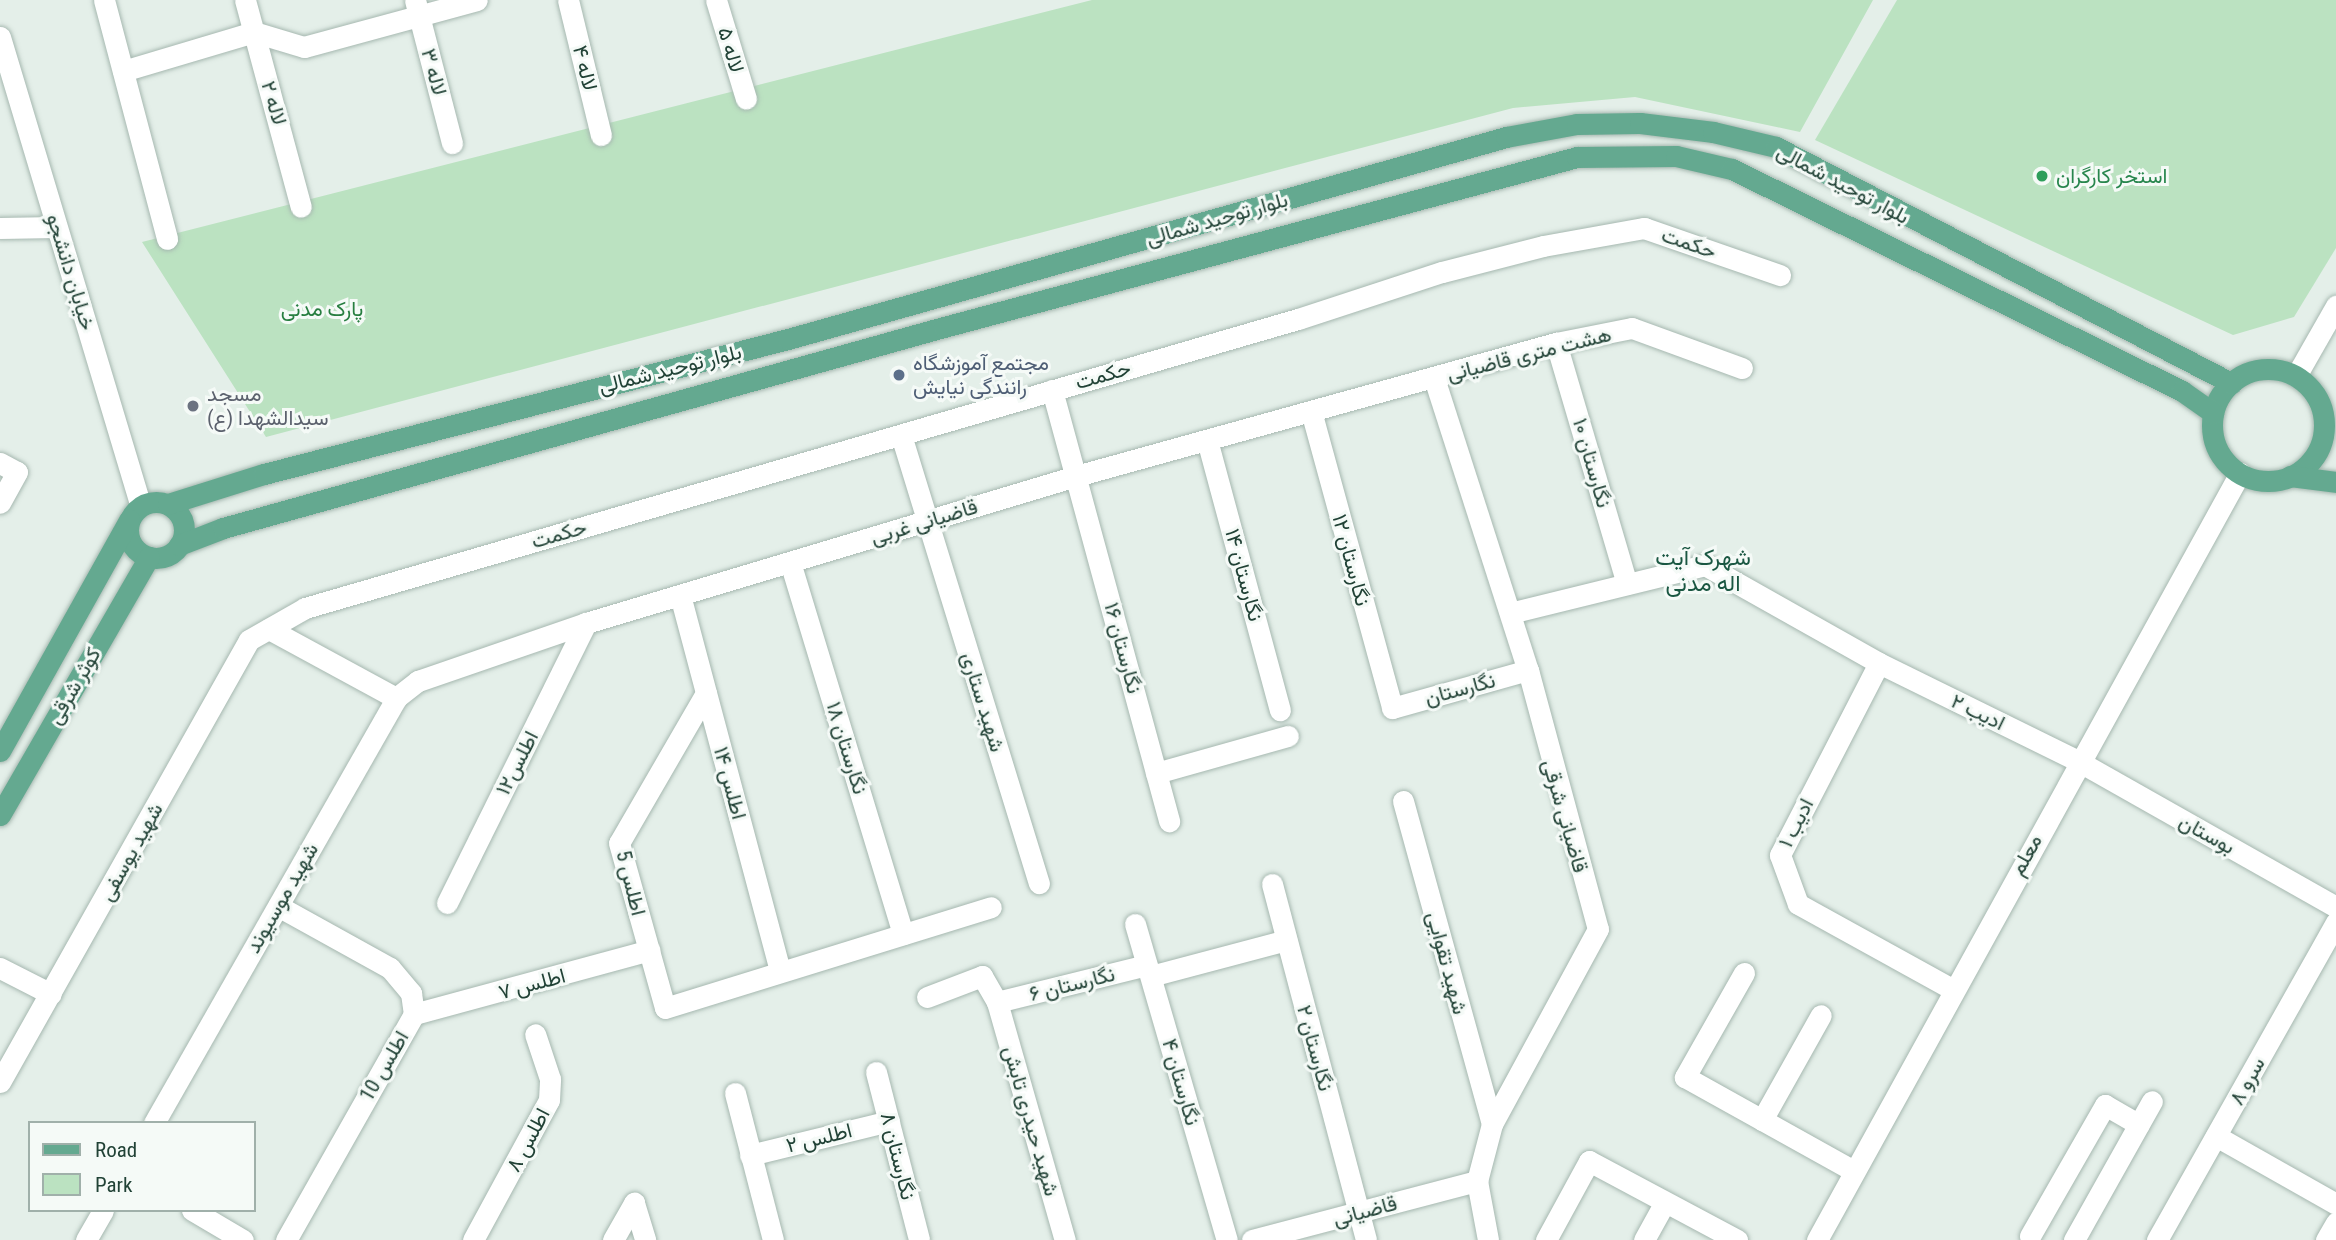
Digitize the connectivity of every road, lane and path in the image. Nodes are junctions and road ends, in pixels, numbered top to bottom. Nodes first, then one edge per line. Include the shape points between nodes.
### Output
1 (104, 0) edge
2 (245, 0) edge
3 (477, 0) edge
4 (568, 0) edge
5 (716, 0) edge
6 (417, 8) edge
7 (254, 32) junction
8 (0, 37) edge
9 (122, 71) junction
10 (746, 100) dead end
11 (601, 135) dead end
12 (452, 143) dead end
13 (301, 207) dead end
14 (56, 227) junction
15 (0, 228) edge
16 (167, 239) dead end
17 (1780, 275) dead end
18 (2336, 306) edge
19 (1556, 343) junction
20 (1742, 368) dead end
21 (2296, 376) junction
22 (1434, 378) junction
23 (2231, 383) junction
24 (1052, 390) junction
25 (1311, 411) junction
26 (2213, 413) junction
27 (2330, 427) edge
28 (901, 435) junction
29 (1207, 440) junction
30 (8, 468) edge
31 (2240, 473) junction
32 (1076, 476) junction
33 (2290, 476) junction
34 (2336, 482) edge
35 (0, 503) edge
36 (168, 505) junction
37 (135, 513) junction
38 (927, 522) junction
39 (179, 545) junction
40 (149, 557) junction
41 (790, 562) junction
42 (1627, 584) junction
43 (680, 595) junction
44 (1510, 613) junction
45 (586, 623) junction
46 (269, 629) junction
47 (1879, 663) junction
48 (1528, 670) junction
49 (418, 681) joint
50 (706, 693) junction
51 (396, 698) junction
52 (1392, 708) joint
53 (1280, 710) dead end
54 (1287, 736) dead end
55 (0, 751) edge
56 (2078, 761) junction
57 (1156, 773) junction
58 (1403, 801) dead end
59 (0, 815) edge
60 (1169, 821) dead end
61 (1039, 883) dead end
62 (1272, 884) dead end
63 (447, 903) dead end
64 (278, 906) junction
65 (991, 906) dead end
66 (2336, 906) edge
67 (2336, 922) edge
68 (1135, 923) dead end
69 (903, 934) junction
70 (1286, 940) junction
71 (649, 950) junction
72 (0, 968) edge
73 (780, 971) junction
74 (1149, 971) junction
75 (1744, 973) dead end
76 (1952, 989) junction
77 (51, 995) junction
78 (927, 997) dead end
79 (998, 1002) junction
80 (414, 1014) junction
81 (1821, 1015) dead end
82 (535, 1034) dead end
83 (876, 1072) dead end
84 (0, 1082) edge
85 (735, 1093) dead end
86 (2152, 1101) dead end
87 (1762, 1120) junction
88 (155, 1121) edge
89 (888, 1121) junction
90 (1492, 1125) junction
91 (2139, 1125) junction
92 (2216, 1136) junction
93 (750, 1155) junction
94 (1854, 1171) junction
95 (1477, 1181) junction
96 (1665, 1202) junction
97 (2336, 1204) edge
98 (102, 1212) edge
99 (195, 1212) edge
100 (1358, 1212) junction
101 (2336, 1223) edge
102 (2030, 1236) dead end
103 (1820, 1239) edge
104 (86, 1240) edge
105 (243, 1240) edge
106 (286, 1240) edge
107 (473, 1240) edge
108 (613, 1240) edge
109 (645, 1240) edge
110 (773, 1240) edge
111 (919, 1240) edge
112 (1065, 1240) edge
113 (1227, 1240) edge
114 (1252, 1240) edge
115 (1366, 1240) edge
116 (1488, 1240) edge
117 (1546, 1240) edge
118 (1644, 1240) edge
119 (1737, 1240) edge
120 (2074, 1240) edge
121 (2157, 1240) edge
122 (2326, 1240) edge

1 - 9 street
2 - 7 street, لاله ۲
3 - 6 street
4 - 11 street, لاله ۴
5 - 10 street, لاله ۵
6 - 7 street via 304,47
6 - 12 street, لاله ۳
7 - 9 street
7 - 13 street, لاله ۲
8 - 14 street, خیابان دانشجو
9 - 16 street
14 - 15 street
14 - 37 street, خیابان دانشجو
17 - 24 street, حکمت via 1644,228 1442,272
18 - 21 street
19 - 20 street, هشت متری قاضیانی via 1632,328
19 - 22 street, هشت متری قاضیانی
19 - 42 street, نگارستان ۱۰
21 - 23 main road via 2262,369
21 - 27 main road via 2310,387
22 - 25 street, قاضیانی غربی
22 - 44 street, قاضیانی شرقی
23 - 26 main road
23 - 36 main road, بلوار توحید شمالی via 1776,147 1640,122 1577,124 1506,137 801,335 264,474
24 - 28 street, حکمت
24 - 32 street, نگارستان ۱۶
25 - 29 street, قاضیانی غربی
25 - 52 street, نگارستان ۱۲
26 - 31 main road via 2217,448
26 - 39 main road, بلوار توحید شمالی via 2182,391 1732,169 1676,156 1603,155 1488,177 223,528
27 - 33 main road via 2316,453
28 - 38 street, شهید ستاری
28 - 46 street, حکمت via 305,608
29 - 32 street, قاضیانی غربی
29 - 53 street, نگارستان ۱۴
30 - 35 street
31 - 33 main road via 2256,480
31 - 56 street, معلم
32 - 38 street, قاضیانی غربی
32 - 57 street, نگارستان ۱۶
33 - 34 main road
36 - 37 main road via 156,502
36 - 39 main road via 183,522
37 - 40 main road via 131,543
37 - 55 main road, کوثر شرقی
38 - 41 street, قاضیانی غربی
38 - 61 street, شهید ستاری
39 - 40 main road via 160,557
40 - 59 main road, کوثر شرقی
41 - 43 street, قاضیانی غربی
41 - 69 street, نگارستان ۱۸
42 - 44 street, ادیب ۲
42 - 47 street, ادیب ۲ via 1705,565
43 - 45 street, قاضیانی غربی
43 - 50 street, اطلس ۱۴
44 - 48 street, قاضیانی شرقی
45 - 49 street, قاضیانی غربی
45 - 63 street, اطلس۱۲
46 - 51 street
46 - 77 street, شهید یوسفی via 249,640
47 - 56 street, ادیب ۲
47 - 76 street, ادیب ۱ via 1780,855 1798,904
48 - 52 street, نگارستان
48 - 90 street, قاضیانی شرقی via 1598,929
49 - 51 street, شهید موسیوند
50 - 71 street, اطلس 5 via 619,843
50 - 73 street, اطلس ۱۴
51 - 64 street, شهید موسیوند
54 - 57 street
56 - 66 street, بوستان
56 - 76 street, معلم
57 - 60 street, نگارستان ۱۶
58 - 90 street, شهید تقوایی
62 - 70 street, نگارستان ۲
64 - 80 street, اطلس 10 via 390,968 411,993
64 - 88 street, شهید موسیوند
65 - 69 street
67 - 92 street, سرو ۸
68 - 74 street, نگارستان ۴
69 - 73 street
70 - 74 street, نگارستان ۶
70 - 100 street, نگارستان ۲
71 - 73 street, اطلس 5 via 665,1008
71 - 80 street, اطلس ۷
72 - 77 street
74 - 79 street, نگارستان ۶
74 - 113 street, نگارستان ۴
75 - 87 street via 1685,1077
76 - 94 street, معلم
77 - 84 street, شهید یوسفی
78 - 79 street via 982,976
79 - 112 street, شهید حیدری تابش
80 - 106 street, اطلس 10
81 - 87 street
82 - 107 street, اطلس ۸ via 550,1079 549,1100
83 - 89 street, نگارستان ۸
85 - 93 street
86 - 91 street
87 - 94 street
89 - 93 street, اطلس ۲
89 - 111 street, نگارستان ۸
90 - 95 street, قاضیانی شرقی
91 - 102 street via 2105,1105
91 - 120 street
92 - 97 street
92 - 121 street, سرو ۸
93 - 110 street
94 - 103 street, معلم
95 - 100 street, قاضیانی
95 - 116 street, قاضیانی شرقی
96 - 117 street via 1589,1161
96 - 118 street
96 - 119 street
98 - 104 street
99 - 105 street
100 - 114 street, قاضیانی
100 - 115 street, نگارستان ۲
101 - 122 street
108 - 109 street via 634,1203

